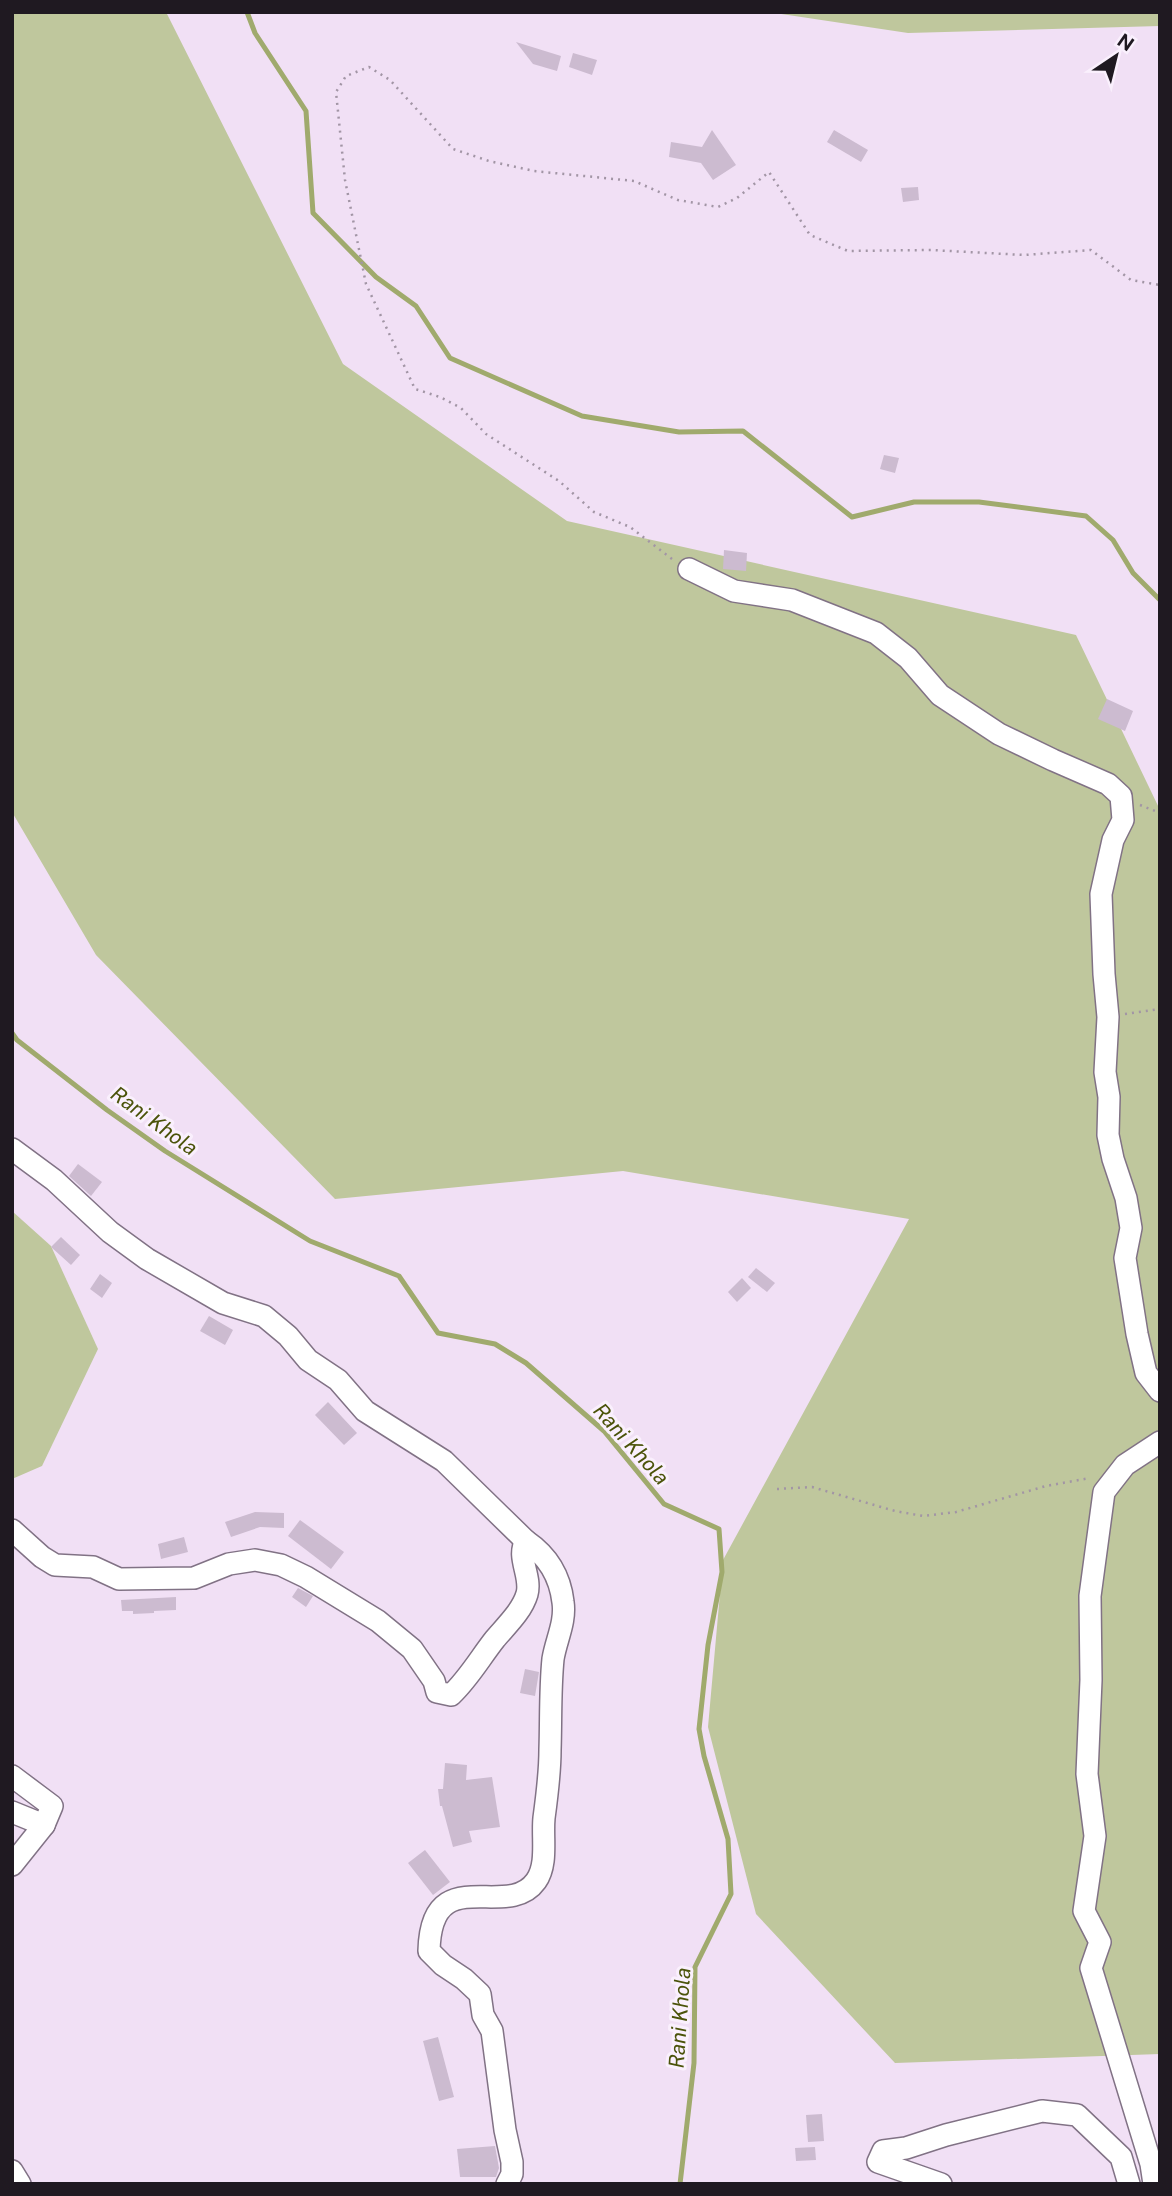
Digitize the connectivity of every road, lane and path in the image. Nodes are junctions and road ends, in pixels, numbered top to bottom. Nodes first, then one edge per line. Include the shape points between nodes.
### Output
1 (1160, 285) edge
2 (689, 569) joint
3 (1160, 1009) edge
4 (1108, 1017) junction
5 (12, 1149) edge
6 (1160, 1391) edge
7 (1160, 1442) edge
8 (777, 1489) dead end
9 (1104, 1492) junction
10 (12, 1530) edge
11 (526, 1541) junction
12 (12, 1776) edge
13 (12, 1812) edge
14 (44, 1825) junction
15 (12, 1865) edge
16 (12, 2171) edge
17 (20, 2184) edge
18 (507, 2184) edge
19 (941, 2184) edge
20 (1129, 2184) edge
21 (1154, 2184) edge

1 - 2 path via 1131,280 1091,250 1024,255 848,251 810,235 769,172 719,207 678,200 634,181 534,171 489,161 453,149 390,79 369,67 346,76 336,92 356,241 366,284 415,389 461,408 486,434 559,481 594,512 630,527
2 - 4 street via 734,591 792,600 876,633 908,658 940,695 999,734 1108,784 1121,796 1123,820 1113,841 1101,894
3 - 4 path
4 - 6 street via 1108,1135 1131,1228 1125,1258 1146,1373
5 - 11 street via 147,1259 223,1303 264,1316 308,1360 338,1380 365,1411 444,1461
7 - 9 street via 1125,1465
8 - 9 path via 812,1486 923,1516 1093,1478
9 - 21 street via 1090,1597 1087,1774 1095,1836 1084,1911 1100,1942 1091,1968
10 - 11 street via 55,1565 93,1567 119,1579 194,1578 229,1564 255,1560 281,1565 378,1621 412,1649 437,1692 451,1695 527,1594 522,1549
11 - 18 street via 542,1552 555,1571 564,1604 554,1657 543,1867 524,1892 448,1901 434,1916 429,1932 429,1951 480,1994 492,2031 512,2162
12 - 14 street via 52,1806
13 - 14 street
14 - 15 street
16 - 17 street
19 - 20 street via 878,2162 883,2151 1042,2111 1077,2115 1121,2157

